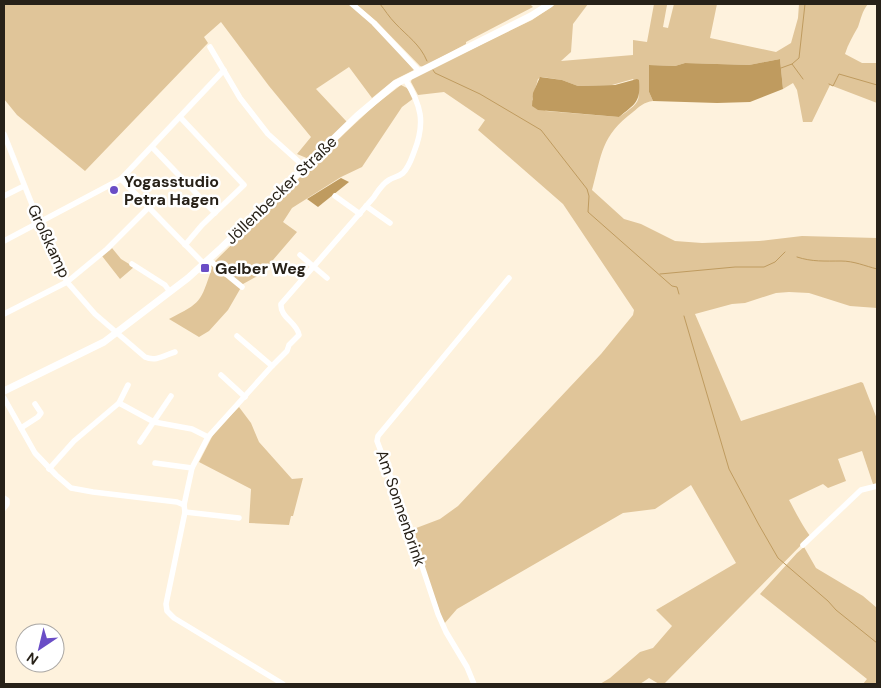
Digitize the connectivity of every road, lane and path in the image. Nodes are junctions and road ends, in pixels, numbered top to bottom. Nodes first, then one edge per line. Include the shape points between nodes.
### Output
1 (352, 4) edge
2 (550, 4) edge
3 (210, 47) dead end
4 (224, 70) junction
5 (419, 71) junction
6 (405, 79) junction
7 (180, 117) junction
8 (4, 134) edge
9 (152, 147) junction
10 (298, 161) dead end
11 (121, 179) junction
12 (24, 186) junction
13 (4, 196) edge
14 (335, 196) dead end
15 (366, 206) junction
16 (148, 208) junction
17 (215, 213) junction
18 (360, 214) junction
19 (39, 222) junction
20 (390, 223) dead end
21 (4, 241) edge
22 (185, 245) junction
23 (300, 255) dead end
24 (206, 262) junction
25 (132, 264) dead end
26 (314, 267) junction
27 (327, 278) dead end
28 (509, 278) dead end
29 (67, 282) junction
30 (242, 287) dead end
31 (170, 292) junction
32 (4, 314) edge
33 (117, 334) junction
34 (237, 336) dead end
35 (175, 352) dead end
36 (272, 366) junction
37 (221, 375) dead end
38 (128, 385) dead end
39 (4, 391) edge
40 (171, 396) dead end
41 (245, 396) junction
42 (4, 398) edge
43 (35, 404) dead end
44 (119, 404) junction
45 (154, 422) junction
46 (21, 428) junction
47 (208, 437) junction
48 (140, 442) dead end
49 (155, 463) dead end
50 (192, 468) junction
51 (49, 469) junction
52 (877, 486) edge
53 (4, 498) edge
54 (184, 504) junction
55 (4, 508) edge
56 (185, 512) junction
57 (239, 518) dead end
58 (803, 545) dead end
59 (283, 684) edge
60 (474, 684) edge

1 - 5 street
2 - 5 main road, Jöllenbecker Straße
3 - 4 street
4 - 7 street
4 - 10 street via 240,98 268,134
5 - 6 main road, Jöllenbecker Straße
6 - 15 street via 420,110 420,137 408,166 379,188
6 - 24 main road, Jöllenbecker Straße via 357,116
7 - 9 street
7 - 17 street via 244,185
8 - 12 street, Großkamp
9 - 11 street
9 - 17 street
11 - 16 street
11 - 19 street
12 - 13 street
12 - 19 street, Großkamp
14 - 18 street
15 - 18 street
15 - 20 street
16 - 22 street
16 - 29 street via 107,250
17 - 22 street
18 - 26 street
19 - 21 street
19 - 29 street, Großkamp
22 - 24 street
23 - 26 street
24 - 30 street
24 - 31 main road, Jöllenbecker Straße
25 - 31 street via 165,285
26 - 27 street
26 - 36 street via 281,304 283,313 298,329 298,335
28 - 60 street, Am Sonnenbrink via 377,441 438,614
29 - 32 street
29 - 33 street, Großkamp
31 - 33 main road, Jöllenbecker Straße
33 - 35 street, Großkamp via 150,359
33 - 39 main road, Jöllenbecker Straße
34 - 36 street
36 - 41 street
37 - 41 street
38 - 44 street
40 - 45 street
41 - 47 street
42 - 46 street
43 - 46 street via 41,413
44 - 45 street
44 - 51 street via 74,442
45 - 47 street via 192,429
45 - 48 street
46 - 51 street via 35,453
47 - 50 street
49 - 50 street
50 - 54 street
51 - 54 street via 77,490
52 - 58 street via 861,490
53 - 55 street via 8,504
54 - 56 street
56 - 57 street
56 - 59 street via 167,611

